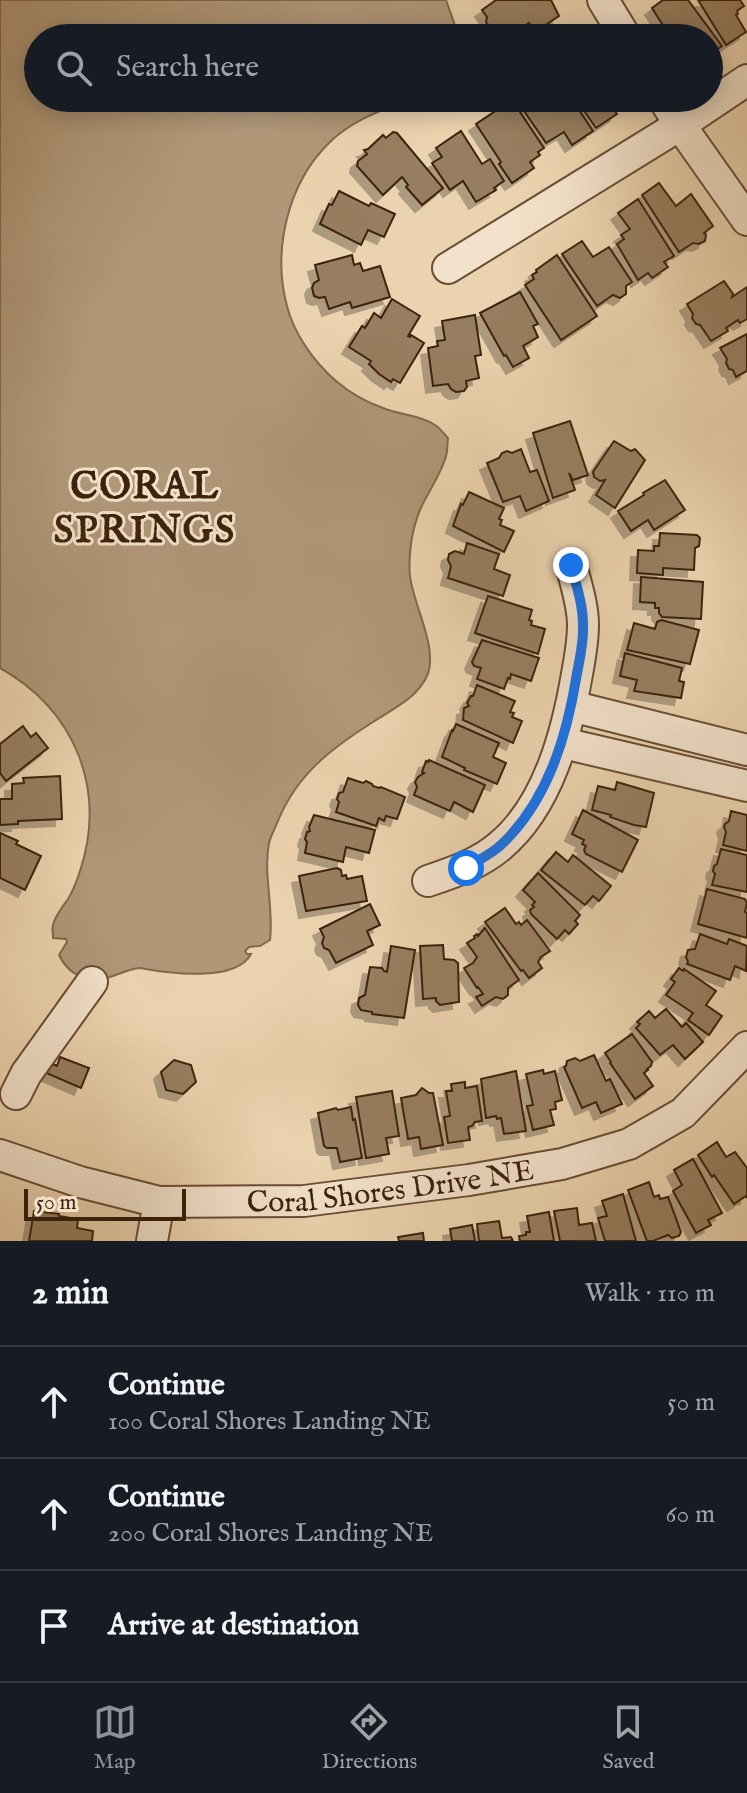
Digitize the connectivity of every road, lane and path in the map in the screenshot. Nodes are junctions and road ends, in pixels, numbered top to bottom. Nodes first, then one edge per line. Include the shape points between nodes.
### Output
1 (603, 0) edge
2 (618, 24) edge
3 (747, 80) edge
4 (723, 96) edge
5 (672, 112) edge
6 (699, 112) edge
7 (680, 125) junction
8 (747, 220) edge
9 (448, 268) dead end
10 (571, 565) dead end
11 (571, 706) junction
12 (563, 743) junction
13 (747, 750) edge
14 (747, 786) edge
15 (428, 881) dead end
16 (92, 982) dead end
17 (747, 1047) edge
18 (16, 1094) dead end
19 (0, 1155) edge
20 (159, 1202) junction
21 (152, 1241) edge

1 - 2 street
3 - 4 street
5 - 7 street
6 - 7 street
7 - 8 street
7 - 9 street
10 - 11 street via 583,622
11 - 12 street
11 - 13 street
12 - 14 street
12 - 15 street via 539,797 500,846 466,868
16 - 18 street
17 - 20 street, Coral Shores Drive NE via 683,1113 629,1144 562,1164 304,1201
19 - 20 street, Coral Shores Drive NE
20 - 21 street

